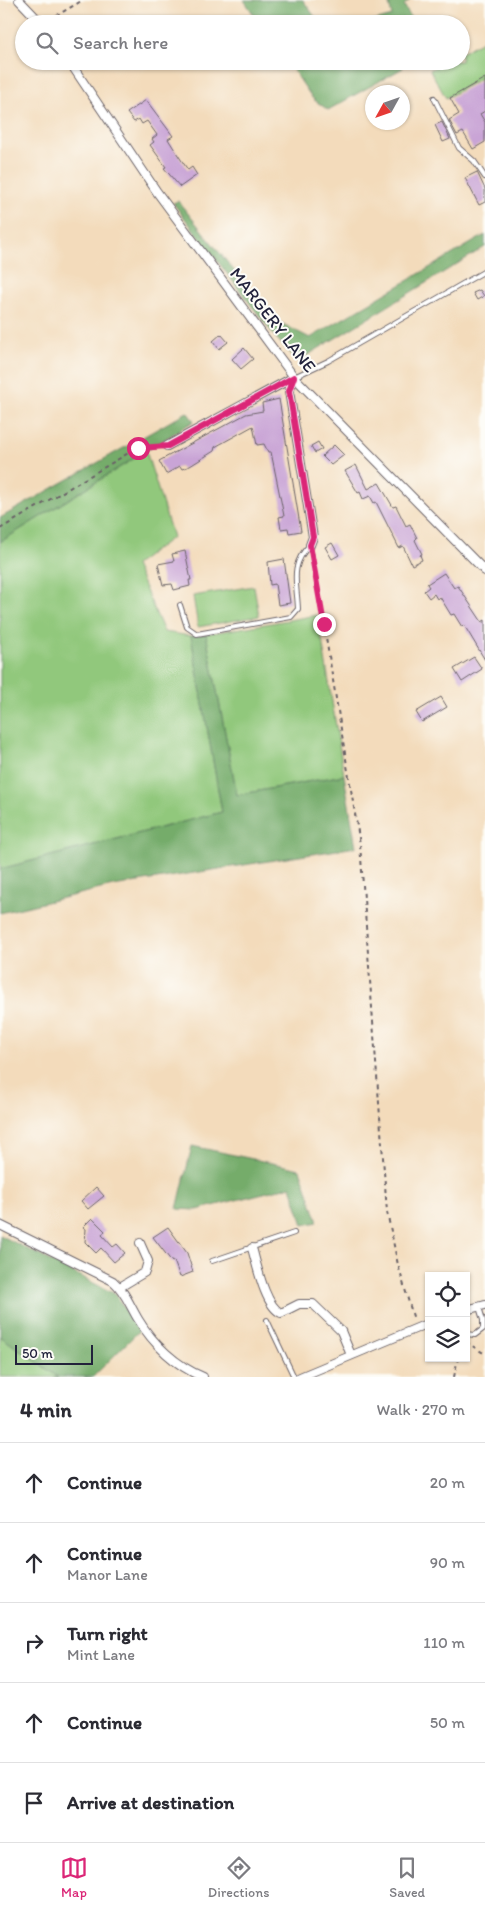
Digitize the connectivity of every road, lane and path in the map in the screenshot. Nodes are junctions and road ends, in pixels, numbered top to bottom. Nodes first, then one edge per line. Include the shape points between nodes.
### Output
1 (18, 0) edge
2 (83, 0) edge
3 (33, 15) edge
4 (57, 15) edge
5 (75, 70) edge
6 (434, 98) dead end
7 (485, 177) edge
8 (485, 271) edge
9 (294, 377) junction
10 (168, 446) joint
11 (0, 529) edge
12 (310, 545) junction
13 (485, 571) edge
14 (180, 605) dead end
15 (0, 1225) edge
16 (294, 1233) dead end
17 (140, 1243) dead end
18 (252, 1248) junction
19 (212, 1261) dead end
20 (120, 1287) junction
21 (482, 1306) edge
22 (266, 1320) dead end
23 (425, 1324) edge
24 (416, 1327) junction
25 (470, 1334) edge
26 (470, 1345) edge
27 (485, 1354) edge
28 (351, 1355) junction
29 (457, 1362) edge
30 (203, 1377) edge
31 (294, 1377) edge
32 (300, 1377) edge
33 (454, 1377) edge

1 - 3 street
2 - 4 path
5 - 9 street, MARGERY LANE via 157,192
6 - 7 lane via 459,148
8 - 9 lane
9 - 10 street
9 - 12 street via 289,391 313,537
9 - 13 street, MARGERY LANE
10 - 11 path via 138,448
12 - 14 lane via 295,567 298,609 291,617 197,634 186,627
12 - 24 path via 360,844 387,1212
15 - 20 street
16 - 18 lane
17 - 20 street via 148,1261 145,1272
18 - 19 lane
18 - 28 street via 267,1296 275,1310 281,1313 299,1304 313,1304 340,1331
20 - 30 street via 157,1346 176,1362
21 - 25 lane via 483,1329
22 - 31 lane
23 - 24 street
24 - 28 street
26 - 27 path
28 - 32 street
29 - 33 path

